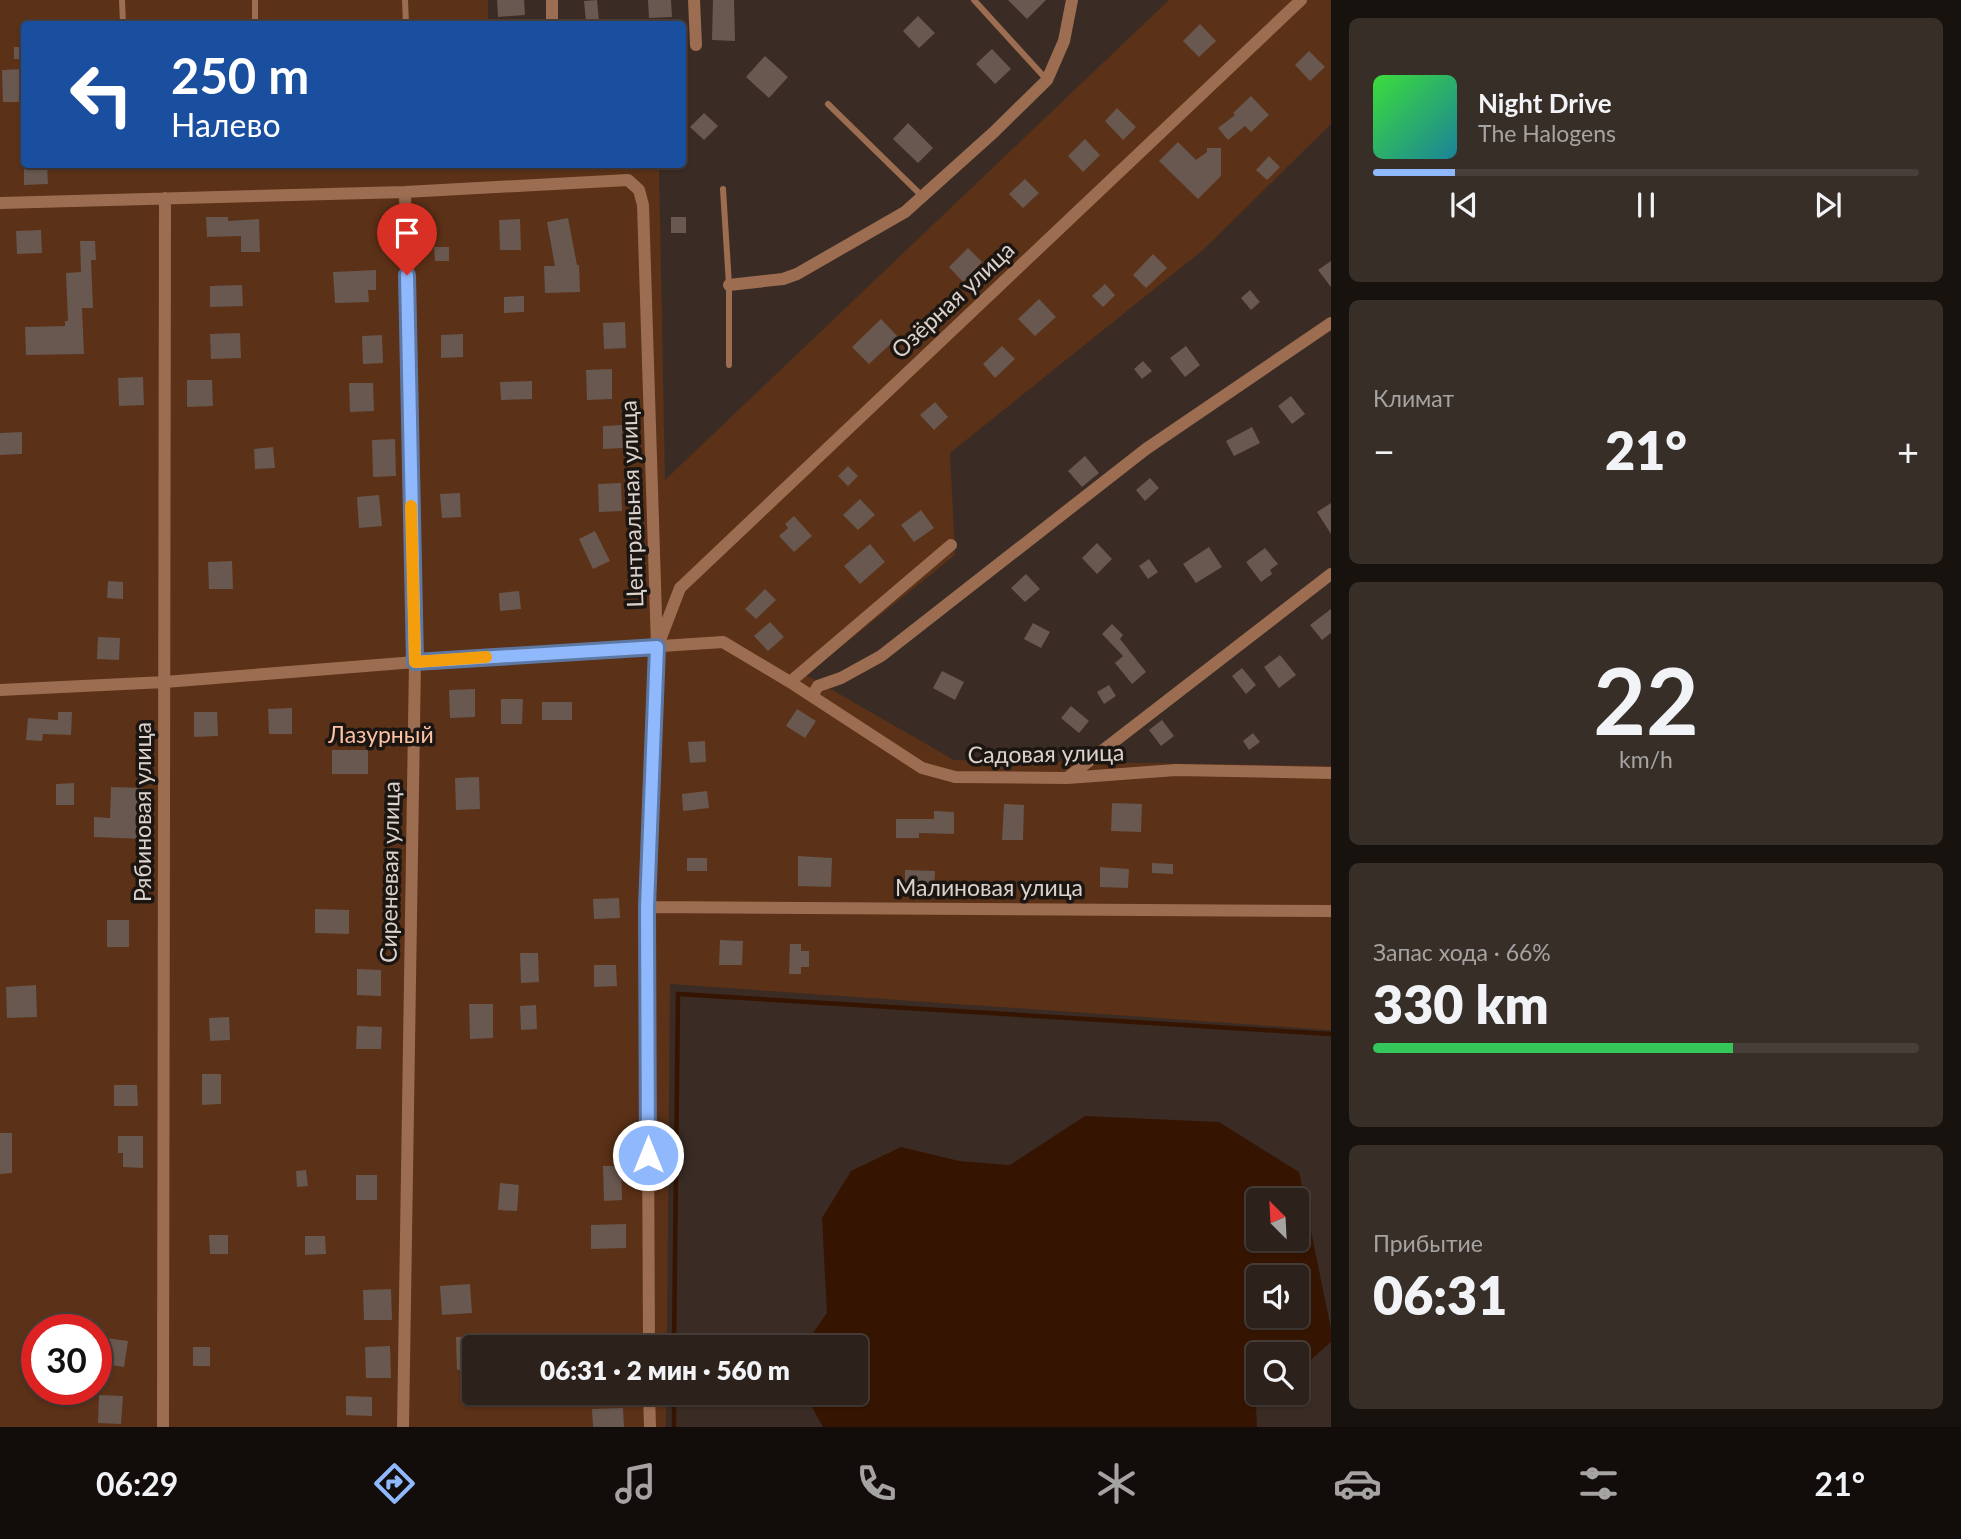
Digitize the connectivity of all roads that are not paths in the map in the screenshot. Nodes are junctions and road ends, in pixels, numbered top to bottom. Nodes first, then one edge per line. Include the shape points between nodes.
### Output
1 (122, 0) edge
2 (255, 0) edge
3 (405, 0) edge
4 (552, 0) edge
5 (694, 0) edge
6 (974, 0) edge
7 (1072, 0) edge
8 (1301, 0) edge
9 (122, 21) edge
10 (255, 21) edge
11 (406, 21) edge
12 (552, 21) edge
13 (696, 45) dead end
14 (1046, 80) junction
15 (828, 104) dead end
16 (723, 189) dead end
17 (405, 192) junction
18 (923, 196) junction
19 (165, 198) junction
20 (0, 203) edge
21 (729, 285) junction
22 (1331, 323) edge
23 (729, 365) dead end
24 (951, 545) dead end
25 (1331, 574) edge
26 (657, 647) junction
27 (415, 662) junction
28 (165, 682) junction
29 (790, 682) junction
30 (0, 690) edge
31 (812, 696) junction
32 (1331, 773) edge
33 (1067, 778) junction
34 (647, 907) junction
35 (1331, 911) edge
36 (649, 1335) edge
37 (649, 1405) edge
38 (163, 1427) edge
39 (403, 1427) edge
40 (650, 1427) edge

1 - 9 lane
2 - 10 lane
3 - 11 lane
4 - 12 street
5 - 13 street
6 - 14 lane
7 - 14 street via 1064,41
8 - 26 street, Озёрная улица via 680,588
14 - 18 street
15 - 18 lane
16 - 21 lane
17 - 19 street
17 - 26 street, Центральная улица via 628,180 639,190
17 - 27 street, Сиреневая улица
18 - 21 street via 905,212 797,274
19 - 20 street
19 - 28 street, Рябиновая улица
21 - 23 lane
22 - 31 street via 1146,449 881,656 818,686
24 - 29 street
25 - 33 street
26 - 27 street, Садовая улица
26 - 29 street, Садовая улица via 723,642
26 - 34 street, Центральная улица
27 - 28 street, Садовая улица
27 - 39 street, Сиреневая улица
28 - 30 street, Садовая улица
28 - 38 street, Рябиновая улица
29 - 31 street, Садовая улица
31 - 33 street, Садовая улица via 922,768 955,777
32 - 33 street, Садовая улица via 1176,770
34 - 35 street, Малиновая улица
34 - 36 street, Центральная улица
37 - 40 street

